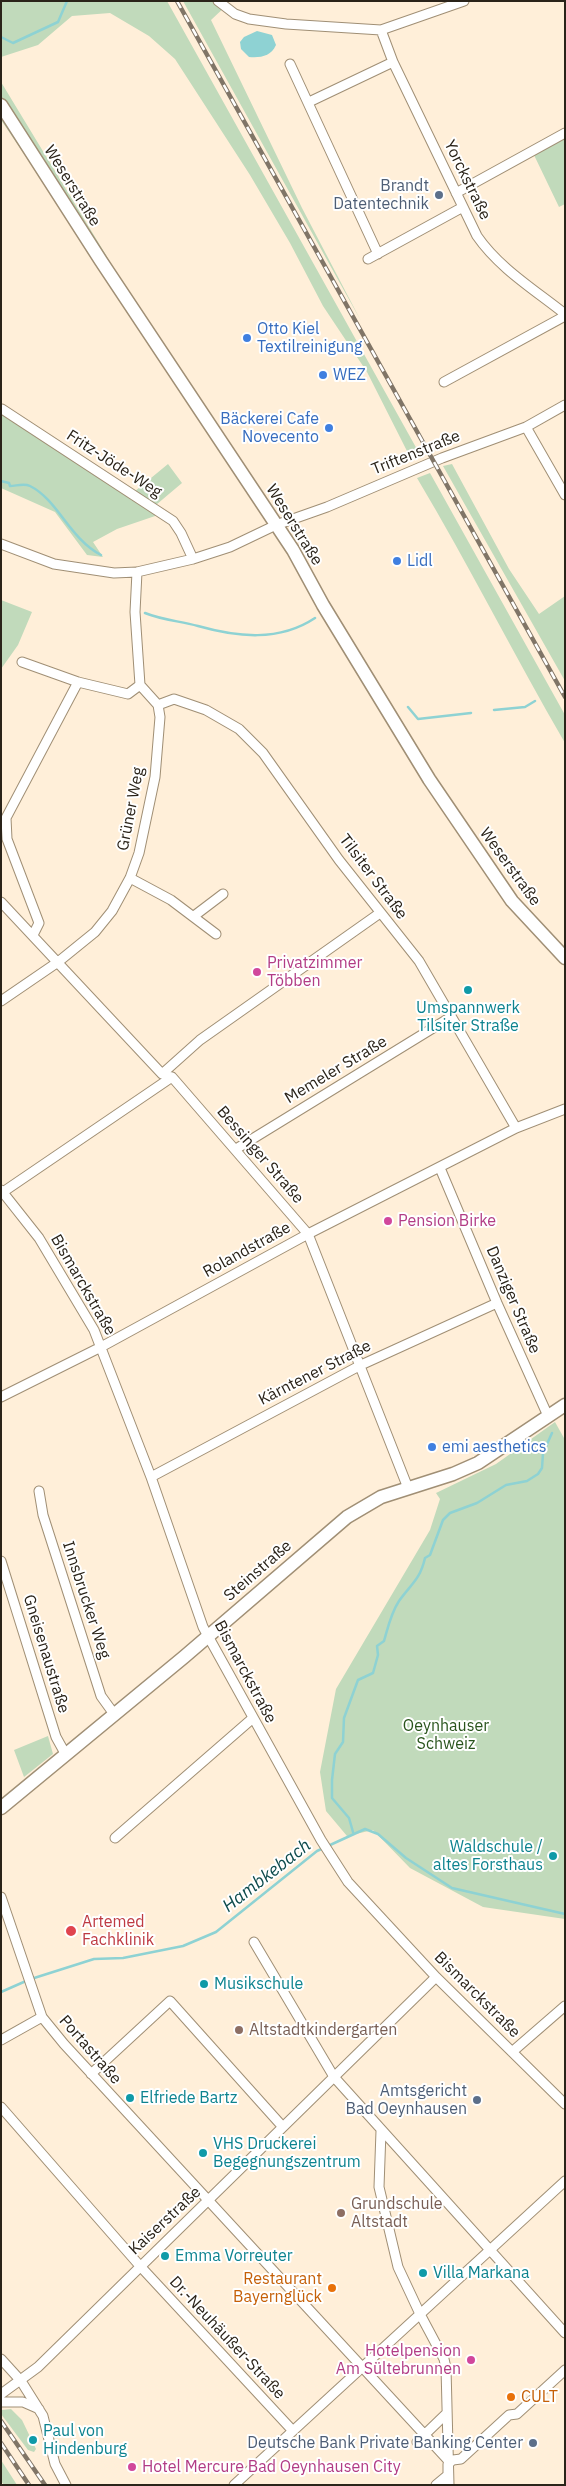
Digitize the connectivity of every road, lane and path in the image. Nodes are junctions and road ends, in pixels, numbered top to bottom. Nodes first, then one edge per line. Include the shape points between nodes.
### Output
1 (218, 1) edge
2 (464, 1) edge
3 (380, 30) junction
4 (393, 62) junction
5 (290, 64) dead end
6 (308, 102) junction
7 (1, 105) edge
8 (565, 133) edge
9 (456, 193) junction
10 (463, 207) junction
11 (378, 254) junction
12 (368, 259) dead end
13 (565, 315) edge
14 (444, 382) dead end
15 (565, 404) edge
16 (2, 409) edge
17 (526, 427) junction
18 (565, 495) edge
19 (276, 525) junction
20 (1, 544) edge
21 (192, 559) junction
22 (136, 572) junction
23 (22, 662) dead end
24 (78, 682) junction
25 (140, 685) junction
26 (158, 705) junction
27 (130, 878) junction
28 (223, 894) dead end
29 (1, 902) edge
30 (380, 913) junction
31 (194, 916) junction
32 (33, 934) junction
33 (216, 934) dead end
34 (565, 958) edge
35 (58, 962) junction
36 (1, 1001) edge
37 (451, 1017) junction
38 (162, 1074) junction
39 (172, 1077) junction
40 (565, 1109) edge
41 (516, 1128) junction
42 (236, 1149) junction
43 (440, 1168) junction
44 (2, 1191) edge
45 (308, 1234) junction
46 (496, 1303) junction
47 (102, 1346) junction
48 (361, 1365) junction
49 (1, 1398) edge
50 (565, 1404) edge
51 (548, 1416) junction
52 (151, 1477) junction
53 (408, 1488) junction
54 (39, 1491) dead end
55 (1, 1561) edge
56 (208, 1636) junction
57 (114, 1714) junction
58 (253, 1718) junction
59 (66, 1755) junction
60 (1, 1808) edge
61 (115, 1838) dead end
62 (1, 1897) edge
63 (254, 1942) dead end
64 (436, 1977) junction
65 (565, 2006) edge
66 (42, 2017) junction
67 (1, 2040) edge
68 (512, 2052) junction
69 (91, 2074) junction
70 (334, 2077) junction
71 (565, 2104) edge
72 (1, 2106) edge
73 (282, 2126) junction
74 (381, 2131) junction
75 (565, 2181) edge
76 (208, 2202) junction
77 (489, 2252) junction
78 (140, 2266) junction
79 (420, 2314) junction
80 (565, 2333) edge
81 (1, 2359) edge
82 (363, 2367) junction
83 (565, 2370) edge
84 (21, 2381) junction
85 (525, 2393) dead end
86 (1, 2394) edge
87 (532, 2400) junction
88 (1, 2402) edge
89 (40, 2410) junction
90 (447, 2413) junction
91 (293, 2431) junction
92 (425, 2434) junction
93 (417, 2442) dead end
94 (447, 2459) junction
95 (448, 2474) junction
96 (66, 2485) edge
97 (234, 2485) edge
98 (436, 2485) edge
99 (449, 2485) edge

1 - 3 street via 235,14 250,19
2 - 3 street
3 - 4 street, Yorckstraße
4 - 6 street
4 - 9 street, Yorckstraße
5 - 6 street
6 - 11 street
7 - 19 street, Weserstraße
8 - 9 street
9 - 10 street, Yorckstraße
10 - 11 street
10 - 13 street, Yorckstraße via 486,248
11 - 12 street
13 - 14 street
15 - 17 street, Triftenstraße
16 - 21 street, Fritz-Jöde-Weg via 172,521
17 - 18 street
17 - 19 street, Triftenstraße
19 - 21 street, Triftenstraße via 230,547
19 - 34 street, Weserstraße via 434,786 512,901
20 - 22 street, Triftenstraße via 54,564 114,573
21 - 22 street, Triftenstraße
22 - 25 street
23 - 24 street
24 - 25 street via 128,694
24 - 32 street via 6,818 7,839 39,923
25 - 26 street
26 - 27 street, Grüner Weg via 160,717 154,777 139,853
26 - 30 street, Tilsiter Straße via 174,699 221,717 239,729 263,753
27 - 31 street
27 - 35 street, Grüner Weg via 112,911 95,932
28 - 31 street
29 - 32 street
30 - 37 street, Tilsiter Straße via 418,961
30 - 38 street via 223,1024
31 - 33 street
32 - 35 street
35 - 36 street, Grüner Weg
35 - 38 street
37 - 41 street, Tilsiter Straße
37 - 42 street, Memeler Straße
38 - 39 street
39 - 42 street, Bessinger Straße
39 - 44 street
40 - 41 street, Rolandstraße
41 - 43 street, Rolandstraße
42 - 45 street, Bessinger Straße
43 - 45 street, Rolandstraße
43 - 46 street, Danziger Straße
44 - 47 street, Bismarckstraße via 38,1238
45 - 47 street, Rolandstraße
45 - 48 street, Bessinger Straße
46 - 48 street, Kärntener Straße
46 - 51 street, Danziger Straße
47 - 49 street, Rolandstraße
47 - 52 street, Bismarckstraße
48 - 52 street, Kärntener Straße
48 - 53 street, Bessinger Straße
50 - 51 street, Steinstraße
51 - 53 street, Steinstraße via 478,1463
52 - 56 street, Bismarckstraße
53 - 56 street, Steinstraße via 381,1497 347,1517
54 - 57 street, Innsbrucker Weg via 43,1515 101,1696
55 - 59 street, Gneisenaustraße via 56,1737
56 - 57 street, Steinstraße
56 - 58 street, Bismarckstraße
57 - 59 street, Steinstraße
58 - 61 street
58 - 64 street, Bismarckstraße via 348,1882
59 - 60 street, Steinstraße
62 - 66 street, Portastraße
63 - 70 street
64 - 68 street, Bismarckstraße
64 - 70 street, Kaiserstraße
65 - 68 street
66 - 67 street
66 - 69 street, Portastraße
68 - 71 street, Bismarckstraße
69 - 73 street via 170,2001
69 - 76 street, Portastraße
70 - 73 street, Kaiserstraße
70 - 74 street
72 - 78 street, Dr.-Neuhäußer-Straße
73 - 76 street, Kaiserstraße
74 - 77 street
74 - 79 street via 379,2187 398,2267
75 - 77 street
76 - 78 street, Kaiserstraße
76 - 82 street, Portastraße
77 - 79 street
77 - 80 street
78 - 84 street, Kaiserstraße
78 - 91 street, Dr.-Neuhäußer-Straße
79 - 82 street
79 - 90 street via 444,2359
81 - 84 street
82 - 91 street
82 - 92 street, Portastraße
83 - 87 street
84 - 86 street, Kaiserstraße
84 - 89 street
85 - 87 street
87 - 95 street via 517,2414 510,2415 461,2459 448,2464
88 - 89 street via 33,2404
89 - 96 street via 55,2464
90 - 92 street
90 - 94 street
91 - 97 street
92 - 93 street
92 - 94 street, Portastraße
94 - 95 street
95 - 98 street
95 - 99 street

